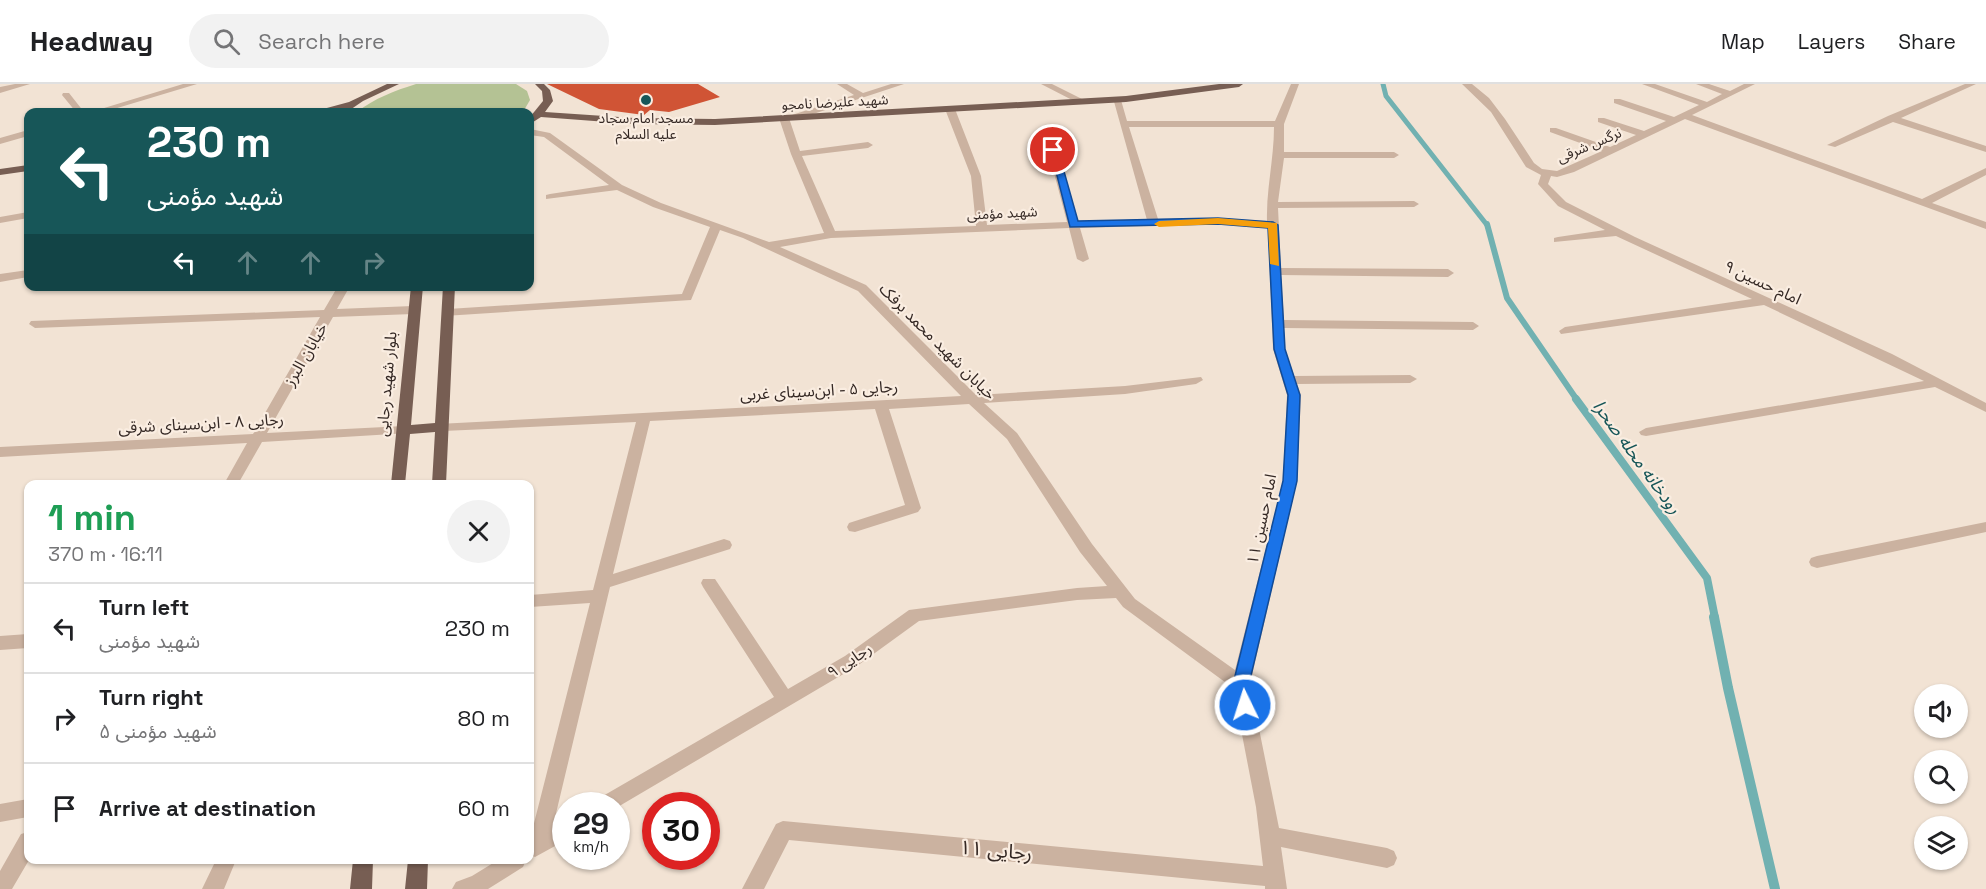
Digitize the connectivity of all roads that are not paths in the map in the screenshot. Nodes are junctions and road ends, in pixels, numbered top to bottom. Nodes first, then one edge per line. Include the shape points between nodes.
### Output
1 (26, 84) edge
2 (193, 84) edge
3 (395, 84) edge
4 (539, 84) edge
5 (841, 84) edge
6 (900, 84) edge
7 (1045, 84) edge
8 (1239, 84) edge
9 (1295, 84) edge
10 (1646, 84) edge
11 (1700, 84) edge
12 (1751, 84) edge
13 (1972, 84) edge
14 (1471, 85) edge
15 (0, 90) edge
16 (1731, 94) junction
17 (66, 96) dead end
18 (862, 96) junction
19 (1081, 100) junction
20 (1116, 100) junction
21 (1617, 101) dead end
22 (351, 104) junction
23 (1708, 105) junction
24 (76, 108) edge
25 (110, 108) edge
26 (334, 108) edge
27 (346, 108) edge
28 (950, 109) junction
29 (539, 114) junction
30 (790, 117) junction
31 (534, 118) edge
32 (1681, 118) junction
33 (1891, 118) junction
34 (1601, 120) dead end
35 (1124, 124) junction
36 (1279, 124) junction
37 (1553, 130) dead end
38 (534, 133) edge
39 (24, 134) edge
40 (1646, 135) junction
41 (0, 141) edge
42 (868, 145) dead end
43 (1832, 145) dead end
44 (1986, 149) edge
45 (1053, 150) dead end
46 (1612, 151) junction
47 (796, 154) junction
48 (1279, 155) junction
49 (1394, 155) dead end
50 (0, 162) edge
51 (24, 163) edge
52 (24, 163) edge
53 (1986, 171) edge
54 (0, 172) edge
55 (1547, 172) junction
56 (618, 187) junction
57 (550, 197) dead end
58 (1923, 203) junction
59 (1414, 204) dead end
60 (1272, 206) junction
61 (24, 216) edge
62 (0, 220) edge
63 (1154, 224) junction
64 (1074, 225) junction
65 (1273, 225) junction
66 (716, 226) junction
67 (1986, 226) edge
68 (982, 228) junction
69 (1617, 232) junction
70 (831, 235) junction
71 (1558, 240) dead end
72 (768, 245) junction
73 (1083, 259) dead end
74 (1275, 271) junction
75 (1448, 273) dead end
76 (24, 275) edge
77 (0, 278) edge
78 (341, 291) edge
79 (416, 291) edge
80 (449, 291) edge
81 (1765, 301) junction
82 (413, 310) junction
83 (448, 313) junction
84 (328, 315) junction
85 (35, 324) dead end
86 (1278, 324) junction
87 (1473, 326) dead end
88 (1565, 331) dead end
89 (1410, 379) dead end
90 (1196, 380) dead end
91 (1289, 380) junction
92 (1937, 383) junction
93 (972, 399) junction
94 (881, 405) junction
95 (1986, 408) edge
96 (644, 417) junction
97 (443, 427) junction
98 (404, 430) junction
99 (1646, 432) dead end
100 (257, 437) junction
101 (0, 452) edge
102 (233, 480) edge
103 (398, 480) edge
104 (439, 480) edge
105 (855, 527) dead end
106 (1986, 527) edge
107 (724, 545) dead end
108 (1817, 562) dead end
109 (709, 583) dead end
110 (601, 589) junction
111 (1120, 592) junction
112 (534, 600) edge
113 (24, 641) edge
114 (0, 643) edge
115 (1241, 684) junction
116 (785, 699) junction
117 (627, 792) edge
118 (24, 809) edge
119 (0, 813) edge
120 (1270, 836) junction
121 (552, 838) edge
122 (24, 848) edge
123 (534, 849) edge
124 (1387, 858) dead end
125 (224, 864) edge
126 (363, 864) edge
127 (417, 864) edge
128 (510, 864) edge
129 (1275, 883) edge
130 (1, 889) edge
131 (213, 889) edge
132 (361, 889) edge
133 (416, 889) edge
134 (463, 889) edge
135 (753, 889) edge

1 - 15 street
2 - 25 street
3 - 22 main road
4 - 29 main road via 546,90 548,101
5 - 18 street
6 - 18 street
7 - 19 street
8 - 20 main road, شهید علیرضا نامجو
9 - 36 street, امام حسین ۱۱
10 - 23 street
11 - 16 street
12 - 16 street, نرگس شرقی
13 - 33 street
14 - 55 street, نرگس شرقی via 1530,165
16 - 23 street, نرگس شرقی
17 - 24 street
18 - 30 street
19 - 20 main road, شهید علیرضا نامجو
19 - 28 main road, شهید علیرضا نامجو
20 - 35 street
21 - 32 street
22 - 26 main road
22 - 27 main road
23 - 32 street, نرگس شرقی
28 - 30 main road, شهید علیرضا نامجو
28 - 68 street via 976,176
29 - 30 main road, شهید علیرضا نامجو via 715,123
29 - 31 main road
30 - 47 street
32 - 40 street, نرگس شرقی
32 - 58 street
33 - 43 street
33 - 44 street
34 - 40 street
35 - 36 street
35 - 63 street
36 - 48 street, امام حسین ۱۱
37 - 46 street
38 - 56 street, خیابان شهید محمد برفک via 547,135
39 - 41 street
40 - 46 street, نرگس شرقی
42 - 47 street
45 - 64 street
46 - 55 street, نرگس شرقی via 1570,170
47 - 70 street
48 - 49 street
48 - 60 street, امام حسین ۱۱
50 - 51 main road
52 - 54 main road
53 - 58 street
55 - 69 street, امام حسین ۹ via 1543,184 1562,204
56 - 57 street
56 - 66 street, خیابان شهید محمد برفک
58 - 67 street
59 - 60 street
60 - 65 street, امام حسین ۱۱
61 - 62 street
63 - 64 street, شهید مؤمنی
63 - 65 street, شهید مؤمنی via 1218,221
64 - 68 street, شهید مؤمنی
64 - 73 street
65 - 74 street, امام حسین ۱۱
66 - 72 street, خیابان شهید محمد برفک
66 - 83 street via 687,297
68 - 70 street, شهید مؤمنی
69 - 71 street
69 - 81 street, امام حسین ۹
70 - 72 street, شهید مؤمنی
72 - 93 street, خیابان شهید محمد برفک via 862,288
74 - 75 street
74 - 86 street, امام حسین ۱۱
76 - 77 street
78 - 84 street, خیابان البرز
79 - 82 main road, بلوار شهید رجایی
80 - 83 main road
81 - 88 street
81 - 92 street, امام حسین ۹
82 - 84 street
82 - 98 main road, بلوار شهید رجایی
83 - 97 main road
84 - 85 street
84 - 100 street, خیابان البرز
86 - 87 street
86 - 91 street, امام حسین ۱۱
89 - 91 street
90 - 93 street, رجایی ۵ - ابن‌سینای غربی via 1125,390
91 - 115 street, امام حسین ۱۱ via 1294,395 1290,481
92 - 95 street, امام حسین ۹
92 - 99 street
93 - 94 street, رجایی ۵ - ابن‌سینای غربی
93 - 111 street, خیابان شهید محمد برفک via 1012,436
94 - 96 street, رجایی ۵ - ابن‌سینای غربی
94 - 105 street via 913,508
96 - 97 street, رجایی ۵ - ابن‌سینای غربی
96 - 110 street
97 - 98 main road
97 - 104 main road
98 - 100 street, رجایی ۸ - ابن‌سینای شرقی
98 - 103 main road, بلوار شهید رجایی
100 - 101 street, رجایی ۸ - ابن‌سینای شرقی
100 - 102 street, خیابان البرز
106 - 108 street
107 - 110 street
109 - 116 street
110 - 112 street
110 - 123 street
111 - 115 street, خیابان شهید محمد برفک via 1129,603
111 - 116 street, رجایی ۹ via 915,615 851,661
113 - 114 street
115 - 120 street, امام حسین ۱۱
116 - 117 street, رجایی ۹
118 - 119 street
120 - 124 street
120 - 129 street, امام حسین ۱۱
121 - 123 street
122 - 130 street
125 - 131 street
126 - 132 main road
127 - 133 main road
128 - 134 street
129 - 135 street, رجایی ۱۱ via 783,830

